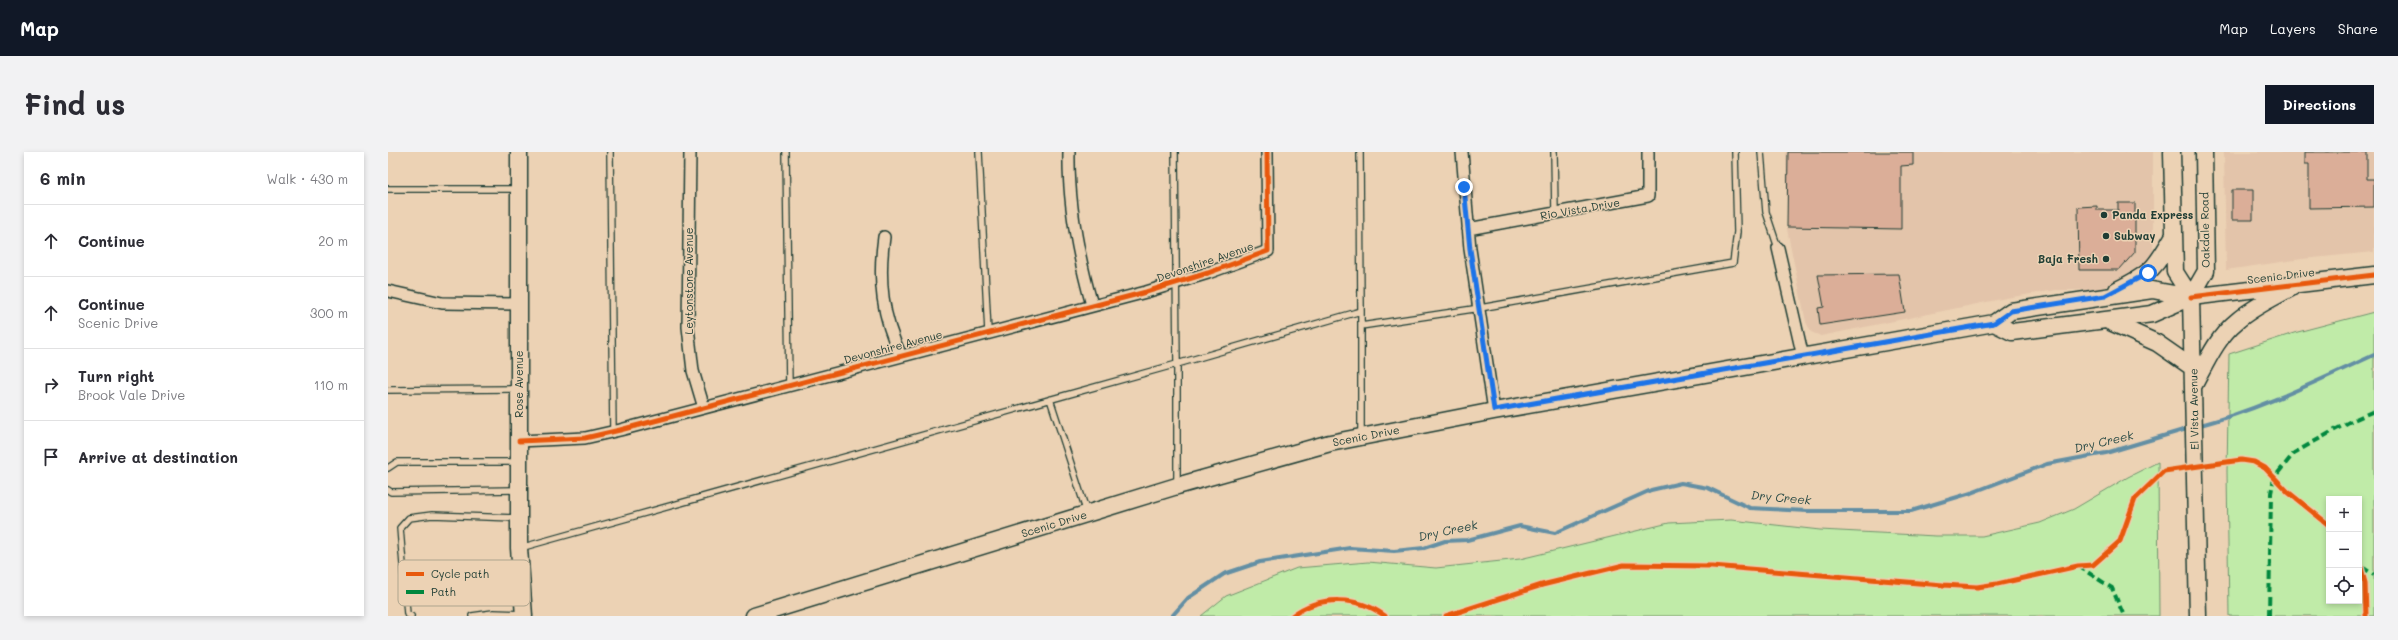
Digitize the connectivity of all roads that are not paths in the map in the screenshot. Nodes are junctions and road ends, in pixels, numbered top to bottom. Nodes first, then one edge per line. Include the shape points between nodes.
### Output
1 (519, 152) edge
2 (610, 152) edge
3 (690, 152) edge
4 (786, 152) edge
5 (979, 152) edge
6 (1069, 152) edge
7 (1175, 152) edge
8 (1267, 152) edge
9 (1360, 152) edge
10 (1462, 152) edge
11 (1554, 152) edge
12 (1648, 152) edge
13 (1735, 152) edge
14 (1761, 152) edge
15 (2172, 152) edge
16 (2204, 152) edge
17 (388, 189) edge
18 (519, 189) junction
19 (1555, 213) junction
20 (1468, 229) junction
21 (2174, 235) junction
22 (884, 237) dead end
23 (1778, 248) joint
24 (2374, 275) edge
25 (1176, 283) junction
26 (2298, 284) junction
27 (388, 291) edge
28 (2105, 296) junction
29 (2191, 297) junction
30 (519, 304) junction
31 (1092, 305) junction
32 (1480, 308) junction
33 (1361, 311) junction
34 (2105, 320) junction
35 (1994, 323) junction
36 (1361, 326) junction
37 (988, 332) junction
38 (901, 356) junction
39 (1803, 357) junction
40 (1177, 364) junction
41 (2193, 368) junction
42 (789, 386) junction
43 (2193, 386) junction
44 (519, 389) junction
45 (388, 390) edge
46 (1050, 399) junction
47 (704, 408) junction
48 (1494, 410) junction
49 (613, 432) junction
50 (1361, 436) junction
51 (519, 441) junction
52 (520, 462) junction
53 (388, 468) edge
54 (1177, 486) junction
55 (388, 490) edge
56 (519, 490) junction
57 (1087, 514) junction
58 (519, 518) junction
59 (519, 548) junction
60 (403, 560) edge
61 (520, 560) edge
62 (524, 615) edge
63 (472, 616) edge
64 (754, 616) edge
65 (2198, 616) edge

1 - 18 main road, Rose Avenue
2 - 49 lane
3 - 47 street, Leytonstone Avenue via 688,327 693,371
4 - 42 lane
5 - 37 lane
6 - 31 street via 1071,204 1076,239
7 - 25 lane
8 - 25 street, Devonshire Avenue via 1268,251
9 - 33 lane
10 - 20 street
11 - 19 lane
12 - 19 street, Rio Vista Drive via 1648,196
13 - 32 lane via 1736,232 1733,263
14 - 23 lane via 1766,212
15 - 21 main road
16 - 29 main road, Oakdale Road via 2206,272
17 - 18 lane
18 - 30 main road, Rose Avenue
19 - 20 street, Rio Vista Drive
20 - 32 street
21 - 28 main road via 2153,269 2140,279
21 - 29 main road via 2175,272
22 - 38 street via 880,284 884,311
23 - 39 street
24 - 26 main road, Scenic Drive
25 - 31 street, Devonshire Avenue
25 - 40 lane
26 - 29 main road, Scenic Drive
26 - 43 main road via 2230,327 2211,353
27 - 30 street via 442,303
28 - 29 main road, Scenic Drive via 2152,290
28 - 35 main road, Scenic Drive via 2011,311
29 - 34 main road, Scenic Drive via 2152,314
29 - 41 main road, El Vista Avenue
30 - 44 main road, Rose Avenue
31 - 37 street, Devonshire Avenue
32 - 36 lane
32 - 48 street
33 - 36 lane
33 - 40 lane
34 - 35 main road, Scenic Drive via 2012,332
34 - 41 main road via 2154,341
35 - 39 main road, Scenic Drive
36 - 50 lane
37 - 38 street, Devonshire Avenue
38 - 42 street, Devonshire Avenue
39 - 48 main road, Scenic Drive
40 - 46 lane
40 - 54 lane
41 - 43 main road, El Vista Avenue
42 - 47 street, Devonshire Avenue
43 - 65 main road, El Vista Avenue
44 - 45 lane
44 - 51 main road, Rose Avenue
46 - 57 lane
46 - 59 lane
47 - 49 street, Devonshire Avenue
48 - 50 main road, Scenic Drive
49 - 51 street, Devonshire Avenue via 559,440
50 - 54 main road, Scenic Drive
51 - 52 main road, Rose Avenue
52 - 53 lane via 397,462
52 - 56 main road, Rose Avenue
54 - 57 main road, Scenic Drive
55 - 56 lane
56 - 58 main road, Rose Avenue
57 - 64 main road, Scenic Drive
58 - 59 main road, Rose Avenue
58 - 60 lane via 432,515 409,518 400,528
59 - 61 main road, Rose Avenue
62 - 63 lane via 493,613

